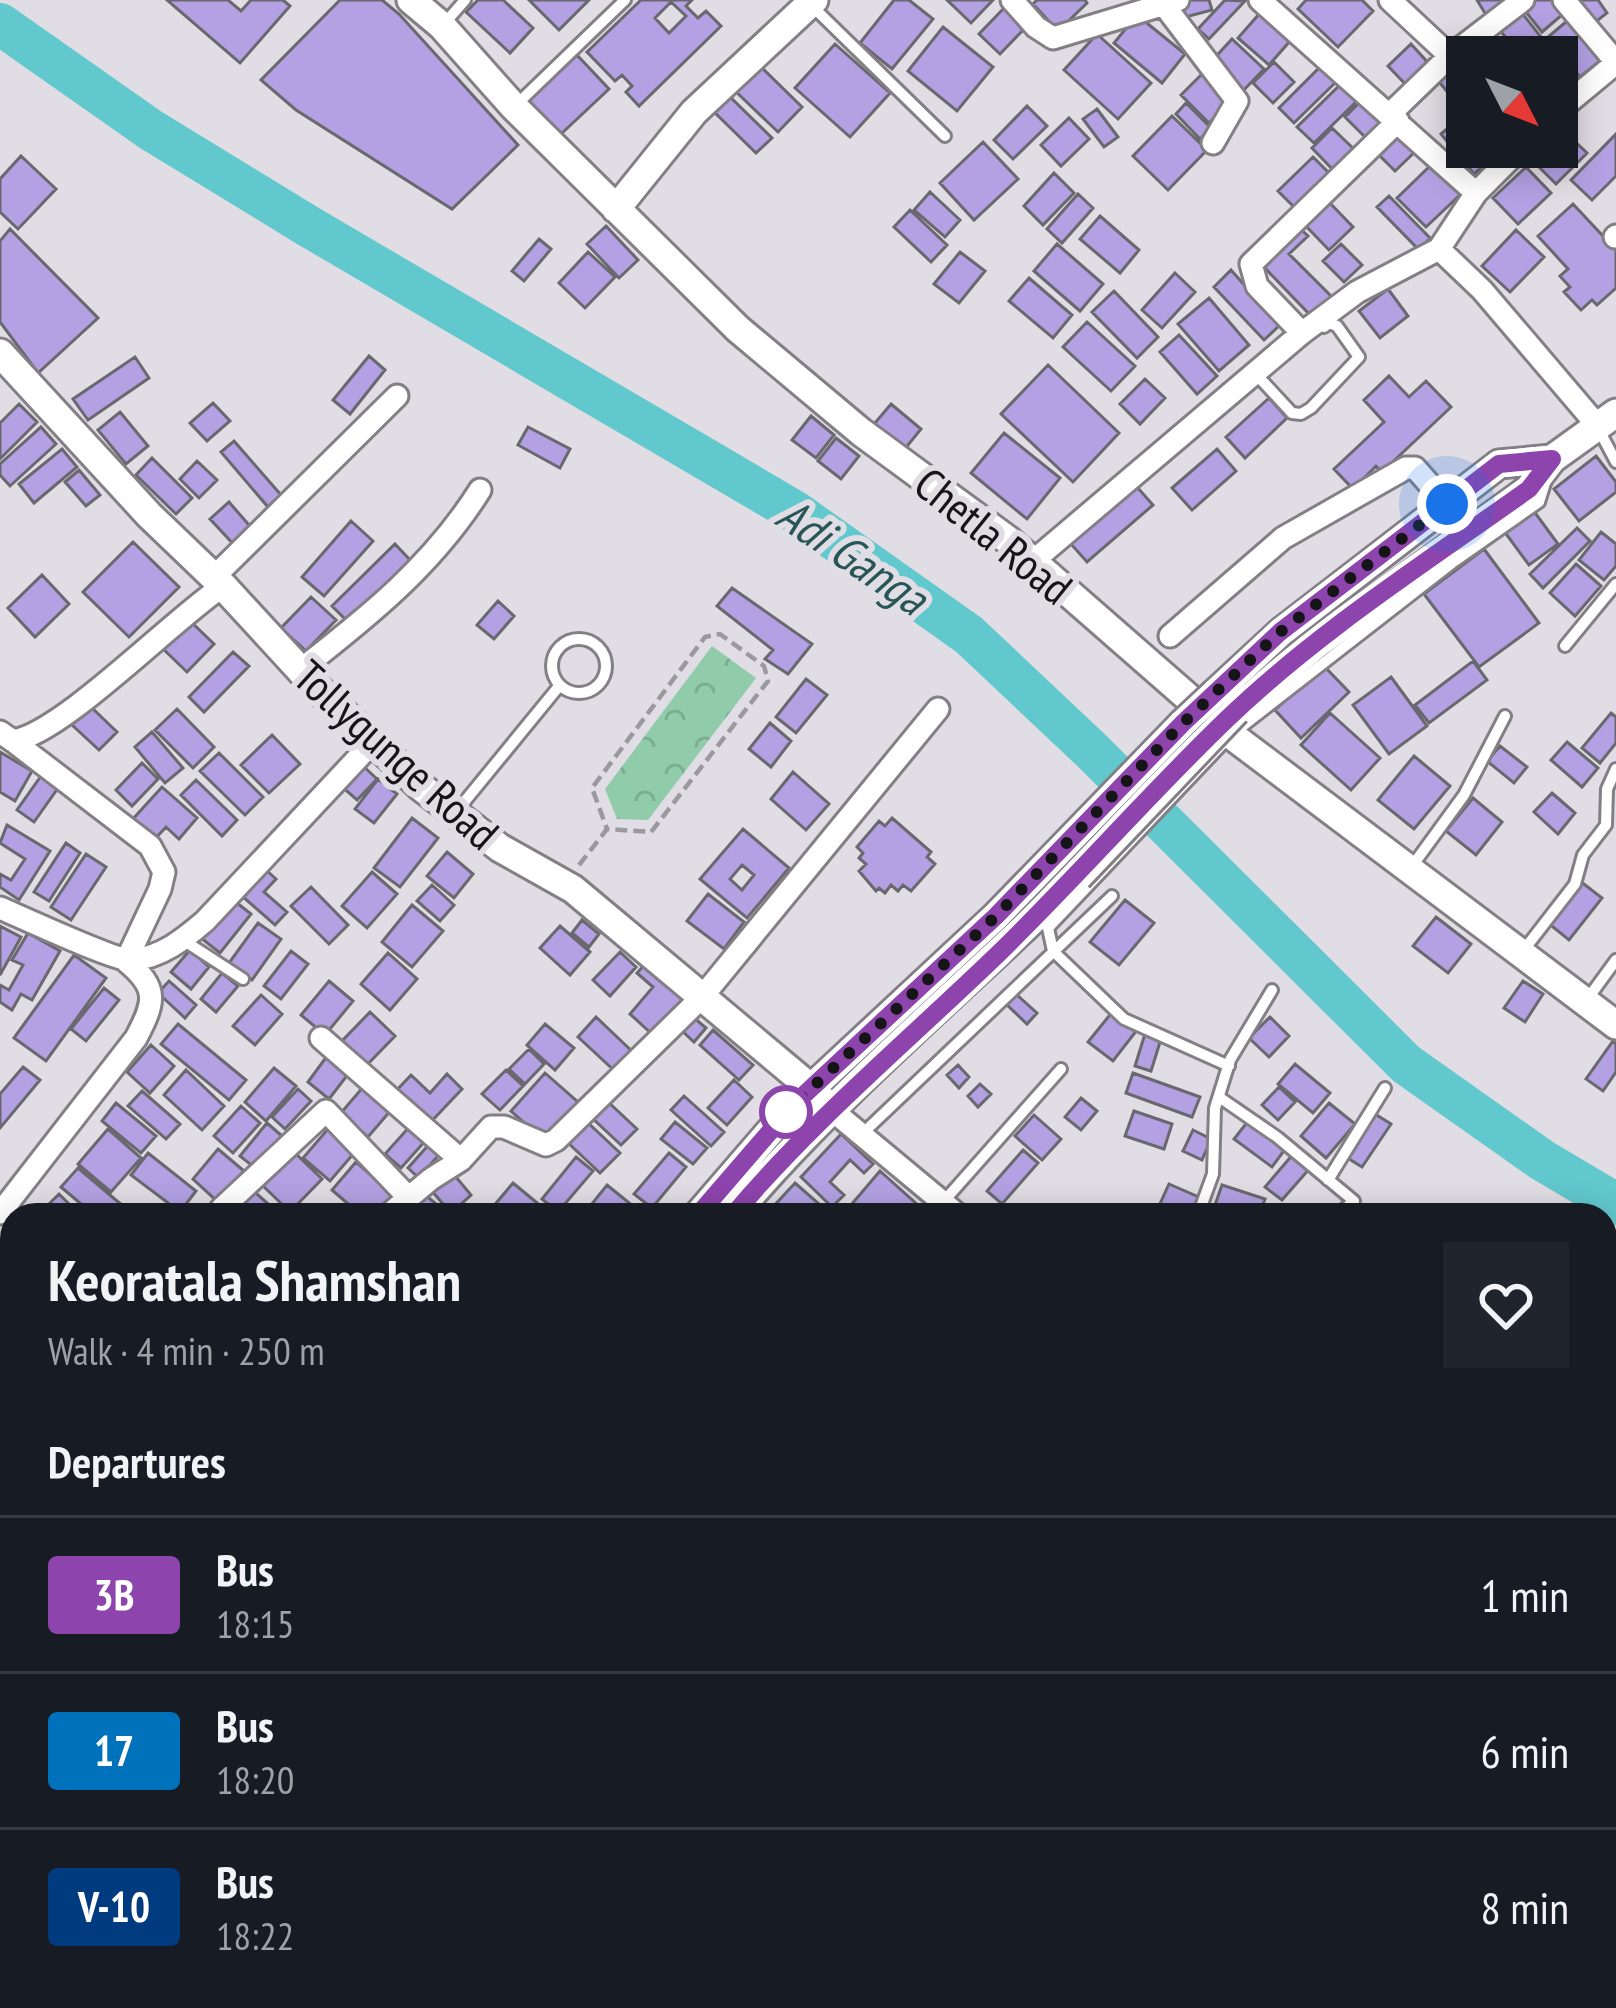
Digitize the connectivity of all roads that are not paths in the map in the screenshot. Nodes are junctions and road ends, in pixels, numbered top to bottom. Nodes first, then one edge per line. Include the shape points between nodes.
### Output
1 (411, 0) edge
2 (465, 0) edge
3 (626, 0) edge
4 (1012, 0) edge
5 (1260, 0) edge
6 (1297, 0) edge
7 (1390, 0) edge
8 (1523, 0) edge
9 (1564, 0) edge
10 (812, 2) edge
11 (1171, 3) edge
12 (1278, 19) junction
13 (442, 26) junction
14 (1476, 36) edge
15 (1446, 52) edge
16 (1446, 60) edge
17 (1615, 64) edge
18 (1578, 95) edge
19 (514, 107) junction
20 (1394, 118) junction
21 (945, 136) dead end
22 (1213, 143) dead end
23 (1501, 168) edge
24 (1477, 193) junction
25 (616, 209) junction
26 (1439, 250) junction
27 (1302, 333) junction
28 (0, 353) edge
29 (1258, 376) junction
30 (397, 396) dead end
31 (1607, 419) edge
32 (1552, 459) junction
33 (1616, 461) edge
34 (480, 490) dead end
35 (1447, 504) junction
36 (1032, 562) junction
37 (219, 581) junction
38 (1616, 584) edge
39 (1170, 636) dead end
40 (1565, 646) dead end
41 (299, 670) junction
42 (560, 685) junction
43 (938, 710) dead end
44 (1228, 713) junction
45 (1505, 716) dead end
46 (6, 737) edge
47 (373, 742) junction
48 (1616, 769) edge
49 (454, 814) junction
50 (1410, 869) junction
51 (1112, 896) dead end
52 (0, 908) edge
53 (184, 940) junction
54 (1054, 951) junction
55 (1521, 954) junction
56 (1616, 960) edge
57 (126, 961) junction
58 (242, 979) dead end
59 (1272, 990) dead end
60 (702, 998) junction
61 (1585, 1002) junction
62 (1616, 1025) edge
63 (321, 1038) dead end
64 (1228, 1066) junction
65 (1061, 1069) dead end
66 (812, 1088) junction
67 (1384, 1088) dead end
68 (1219, 1097) junction
69 (833, 1111) junction
70 (862, 1134) junction
71 (461, 1160) junction
72 (1328, 1180) junction
73 (408, 1197) junction
74 (8, 1203) edge
75 (227, 1203) edge
76 (401, 1203) edge
77 (709, 1203) edge
78 (744, 1203) edge
79 (941, 1203) edge
80 (955, 1203) edge
81 (1202, 1203) edge
82 (1352, 1203) edge

1 - 13 main road, Chetla Road
2 - 13 lane
3 - 19 lane
4 - 11 street via 1053,38
5 - 12 street
6 - 12 street
7 - 15 street
8 - 14 street
9 - 17 street
10 - 21 lane
10 - 25 main road via 694,112
11 - 22 street via 1196,51 1237,101
12 - 20 street
13 - 19 main road, Chetla Road
16 - 20 street
17 - 18 street
19 - 25 main road, Chetla Road
20 - 24 street
20 - 27 street via 1251,264 1257,286
23 - 24 street
24 - 26 street
25 - 36 main road, Chetla Road via 738,329
26 - 27 street via 1357,292
26 - 31 street
27 - 29 street
28 - 37 main road, Tollygunge Road
29 - 29 lane via 1301,415 1359,357 1329,322
29 - 36 street
30 - 37 street
31 - 32 main road
31 - 33 lane
32 - 35 main road via 1499,464
32 - 44 main road via 1529,489
32 - 44 lane via 1540,502
34 - 41 street via 455,530 380,608
35 - 39 street via 1406,468 1283,538
35 - 44 main road via 1280,632
36 - 44 main road, Chetla Road
37 - 41 main road, Tollygunge Road
37 - 46 street via 48,728
38 - 40 lane
41 - 47 main road, Tollygunge Road
42 - 42 lane via 575,693 598,686 606,662 598,647 564,645 554,660
42 - 49 lane
43 - 60 street
44 - 50 main road, Chetla Road
44 - 54 lane via 1193,776 1048,928
44 - 66 main road, bridge via 1062,848
44 - 69 main road, bridge via 1078,877
45 - 50 lane via 1465,795
46 - 57 street via 160,859 160,889
47 - 49 main road, Tollygunge Road
47 - 53 street
48 - 55 lane via 1606,825 1583,855 1576,884
49 - 60 main road, Tollygunge Road via 564,884
50 - 55 main road, Chetla Road
51 - 54 lane
52 - 57 street
53 - 57 street
53 - 58 lane
54 - 64 lane via 1124,1019
54 - 70 lane
55 - 61 main road, Chetla Road
56 - 61 lane
57 - 74 street via 147,978 149,1014
59 - 64 lane
60 - 66 main road, Tollygunge Road
60 - 71 street via 556,1140 546,1145 491,1127
61 - 62 main road, Chetla Road
63 - 71 street
64 - 68 lane
65 - 80 lane
66 - 69 main road, Tollygunge Road
66 - 77 main road
67 - 72 lane
68 - 72 lane
68 - 81 lane
69 - 70 street
69 - 78 main road
70 - 79 street
71 - 73 street
72 - 82 lane
73 - 75 street via 326,1111
73 - 76 street

